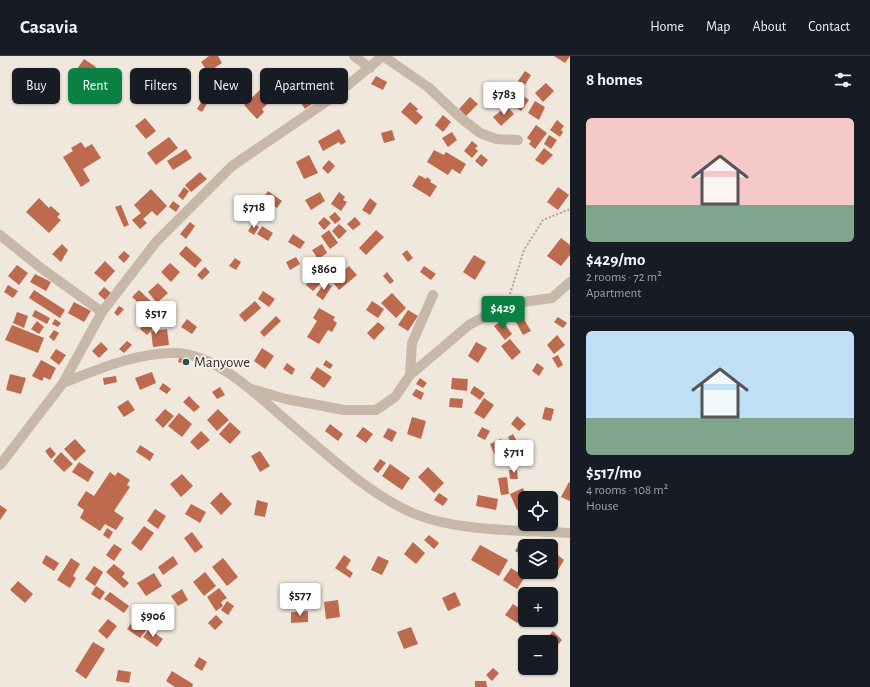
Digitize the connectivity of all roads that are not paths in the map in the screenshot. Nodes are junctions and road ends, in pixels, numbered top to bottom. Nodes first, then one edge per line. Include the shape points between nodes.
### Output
1 (354, 56) edge
2 (383, 56) edge
3 (370, 68) junction
4 (518, 140) dead end
5 (0, 235) edge
6 (570, 282) edge
7 (434, 295) dead end
8 (102, 312) junction
9 (410, 375) junction
10 (63, 383) junction
11 (247, 387) junction
12 (0, 465) edge
13 (570, 533) edge

1 - 3 street
2 - 3 street
2 - 4 street via 428,87 480,133 496,139
3 - 8 street via 336,95 232,166 156,242
5 - 8 street
6 - 9 street via 552,298 508,304 468,325
7 - 9 street via 412,343
8 - 10 street
9 - 11 street via 395,397 376,410 344,410 286,399
10 - 11 street via 150,354 178,353 205,359
10 - 12 street
11 - 13 street via 375,492 414,514 447,524

